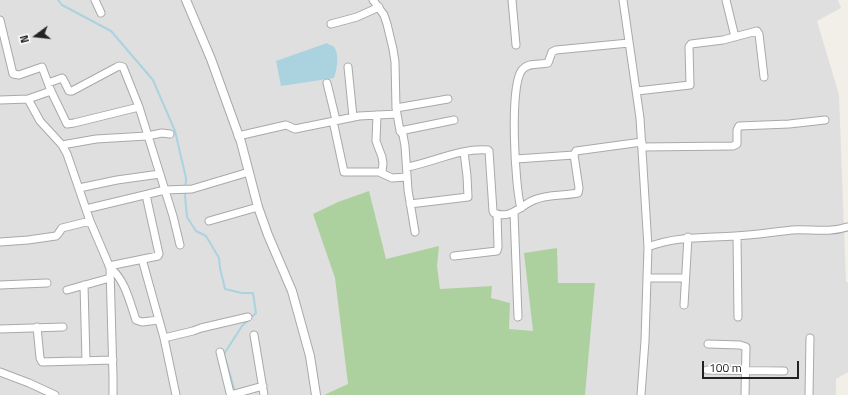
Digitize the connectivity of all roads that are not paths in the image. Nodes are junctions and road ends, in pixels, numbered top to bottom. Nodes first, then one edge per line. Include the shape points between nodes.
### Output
1 (95, 0) edge
2 (186, 0) edge
3 (373, 0) edge
4 (512, 0) edge
5 (623, 0) edge
6 (726, 0) edge
7 (379, 7) junction
8 (101, 13) dead end
9 (0, 20) edge
10 (332, 24) dead end
11 (736, 37) junction
12 (629, 43) junction
13 (516, 45) dead end
14 (348, 67) dead end
15 (764, 78) dead end
16 (327, 82) dead end
17 (48, 83) junction
18 (51, 91) junction
19 (637, 91) junction
20 (28, 99) junction
21 (448, 99) dead end
22 (0, 100) edge
23 (139, 107) junction
24 (396, 111) junction
25 (377, 115) junction
26 (353, 117) junction
27 (334, 120) junction
28 (454, 120) dead end
29 (825, 120) dead end
30 (400, 131) junction
31 (170, 134) dead end
32 (147, 136) junction
33 (238, 136) junction
34 (642, 144) junction
35 (62, 145) junction
36 (464, 152) junction
37 (574, 155) junction
38 (516, 159) junction
39 (407, 167) junction
40 (249, 172) junction
41 (382, 173) junction
42 (160, 174) junction
43 (407, 178) junction
44 (79, 188) junction
45 (164, 190) junction
46 (146, 195) junction
47 (410, 204) junction
48 (258, 207) junction
49 (521, 208) junction
50 (86, 209) junction
51 (514, 213) junction
52 (497, 214) junction
53 (90, 221) junction
54 (209, 221) dead end
55 (847, 227) dead end
56 (415, 232) dead end
57 (738, 236) junction
58 (688, 237) junction
59 (0, 242) edge
60 (180, 245) dead end
61 (648, 247) junction
62 (454, 256) dead end
63 (142, 259) junction
64 (109, 267) junction
65 (110, 278) junction
66 (647, 278) junction
67 (685, 278) junction
68 (47, 283) dead end
69 (0, 285) edge
70 (84, 285) junction
71 (67, 290) dead end
72 (684, 305) dead end
73 (248, 317) dead end
74 (518, 317) dead end
75 (738, 317) dead end
76 (159, 320) junction
77 (37, 327) junction
78 (63, 327) dead end
79 (0, 330) edge
80 (254, 336) dead end
81 (164, 338) junction
82 (810, 338) dead end
83 (708, 344) dead end
84 (220, 352) dead end
85 (113, 360) junction
86 (86, 361) junction
87 (707, 370) dead end
88 (746, 371) junction
89 (784, 371) dead end
90 (0, 372) edge
91 (263, 386) junction
92 (55, 395) edge
93 (113, 395) edge
94 (176, 395) edge
95 (264, 395) edge
96 (316, 395) edge
97 (641, 395) edge
98 (745, 395) edge
99 (809, 395) edge

1 - 8 street
2 - 33 street via 211,59
3 - 7 street
4 - 13 street
5 - 12 street
6 - 11 street
7 - 10 street
7 - 24 street via 388,24 393,49
9 - 17 street via 13,74 19,75 42,67
11 - 15 street via 758,32
11 - 19 street via 691,44 690,85
12 - 19 street
12 - 38 street via 554,51 548,63 522,69 519,74 514,114
14 - 26 street
16 - 27 street
17 - 18 street
17 - 23 street via 63,78 69,91 72,91 121,66
18 - 20 street
18 - 23 street via 67,124
19 - 34 street
20 - 22 street
20 - 35 street via 40,121
21 - 24 street
23 - 32 street
24 - 25 street
24 - 30 street
25 - 26 street
25 - 41 street via 376,141 382,157
26 - 27 street
27 - 33 street via 293,129 286,125
27 - 41 street via 344,172
28 - 30 street
29 - 34 street via 739,126 737,144 733,146
30 - 39 street via 403,135
31 - 32 street via 162,132
32 - 35 street via 96,138
32 - 42 street
33 - 40 street
34 - 37 street via 579,150
34 - 61 street
35 - 44 street
36 - 39 street
36 - 47 street via 468,197
36 - 52 street via 485,149 489,151 494,211
37 - 38 street
37 - 49 street via 578,193 543,197
38 - 49 street
39 - 43 street
40 - 45 street via 192,189
40 - 48 street
41 - 43 street via 392,178
42 - 44 street
42 - 45 street
43 - 47 street
44 - 50 street
45 - 46 street
45 - 60 street
46 - 50 street
46 - 63 street via 159,254
47 - 56 street
48 - 54 street
48 - 96 street via 292,290 310,356
49 - 51 street
50 - 53 street
51 - 52 street
51 - 74 street
52 - 62 street via 496,252
53 - 59 street via 62,228 56,236
53 - 64 street
55 - 57 street via 838,230 792,230
57 - 58 street
57 - 75 street
58 - 61 street
58 - 67 street
61 - 66 street
63 - 64 street
63 - 76 street
64 - 65 street
64 - 76 street via 118,277 138,322
65 - 70 street
65 - 85 street
66 - 67 street
66 - 97 street
67 - 72 street
68 - 69 street
70 - 71 street
70 - 86 street
73 - 81 street
76 - 81 street
77 - 78 street
77 - 79 street
77 - 86 street via 42,362
80 - 91 street
81 - 94 street
82 - 99 street
83 - 88 street via 746,347
84 - 91 street via 230,393
85 - 86 street
85 - 93 street
87 - 88 street
88 - 89 street
88 - 98 street
90 - 92 street
91 - 95 street

